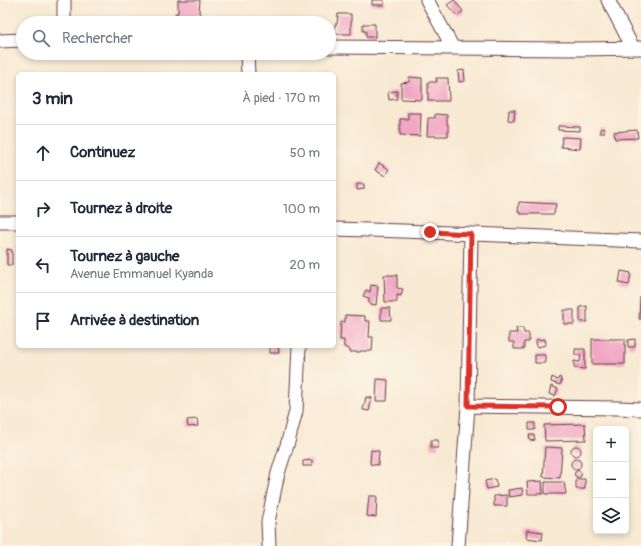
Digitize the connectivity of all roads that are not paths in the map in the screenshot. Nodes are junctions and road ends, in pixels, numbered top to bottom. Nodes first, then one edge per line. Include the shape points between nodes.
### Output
1 (64, 0) edge
2 (427, 0) edge
3 (608, 0) edge
4 (64, 16) edge
5 (16, 40) edge
6 (0, 41) edge
7 (336, 47) edge
8 (453, 48) junction
9 (637, 48) edge
10 (247, 60) edge
11 (248, 72) edge
12 (0, 222) edge
13 (16, 222) edge
14 (336, 229) edge
15 (471, 234) junction
16 (641, 241) edge
17 (299, 348) edge
18 (468, 406) junction
19 (641, 409) edge
20 (269, 546) edge
21 (458, 546) edge

1 - 4 street
2 - 8 street
3 - 9 street
5 - 6 street
7 - 8 street
8 - 9 street
10 - 11 street
12 - 13 street
14 - 15 street
15 - 16 street
15 - 18 street
17 - 20 street via 296,411 278,473 268,522
18 - 19 street
18 - 21 street

